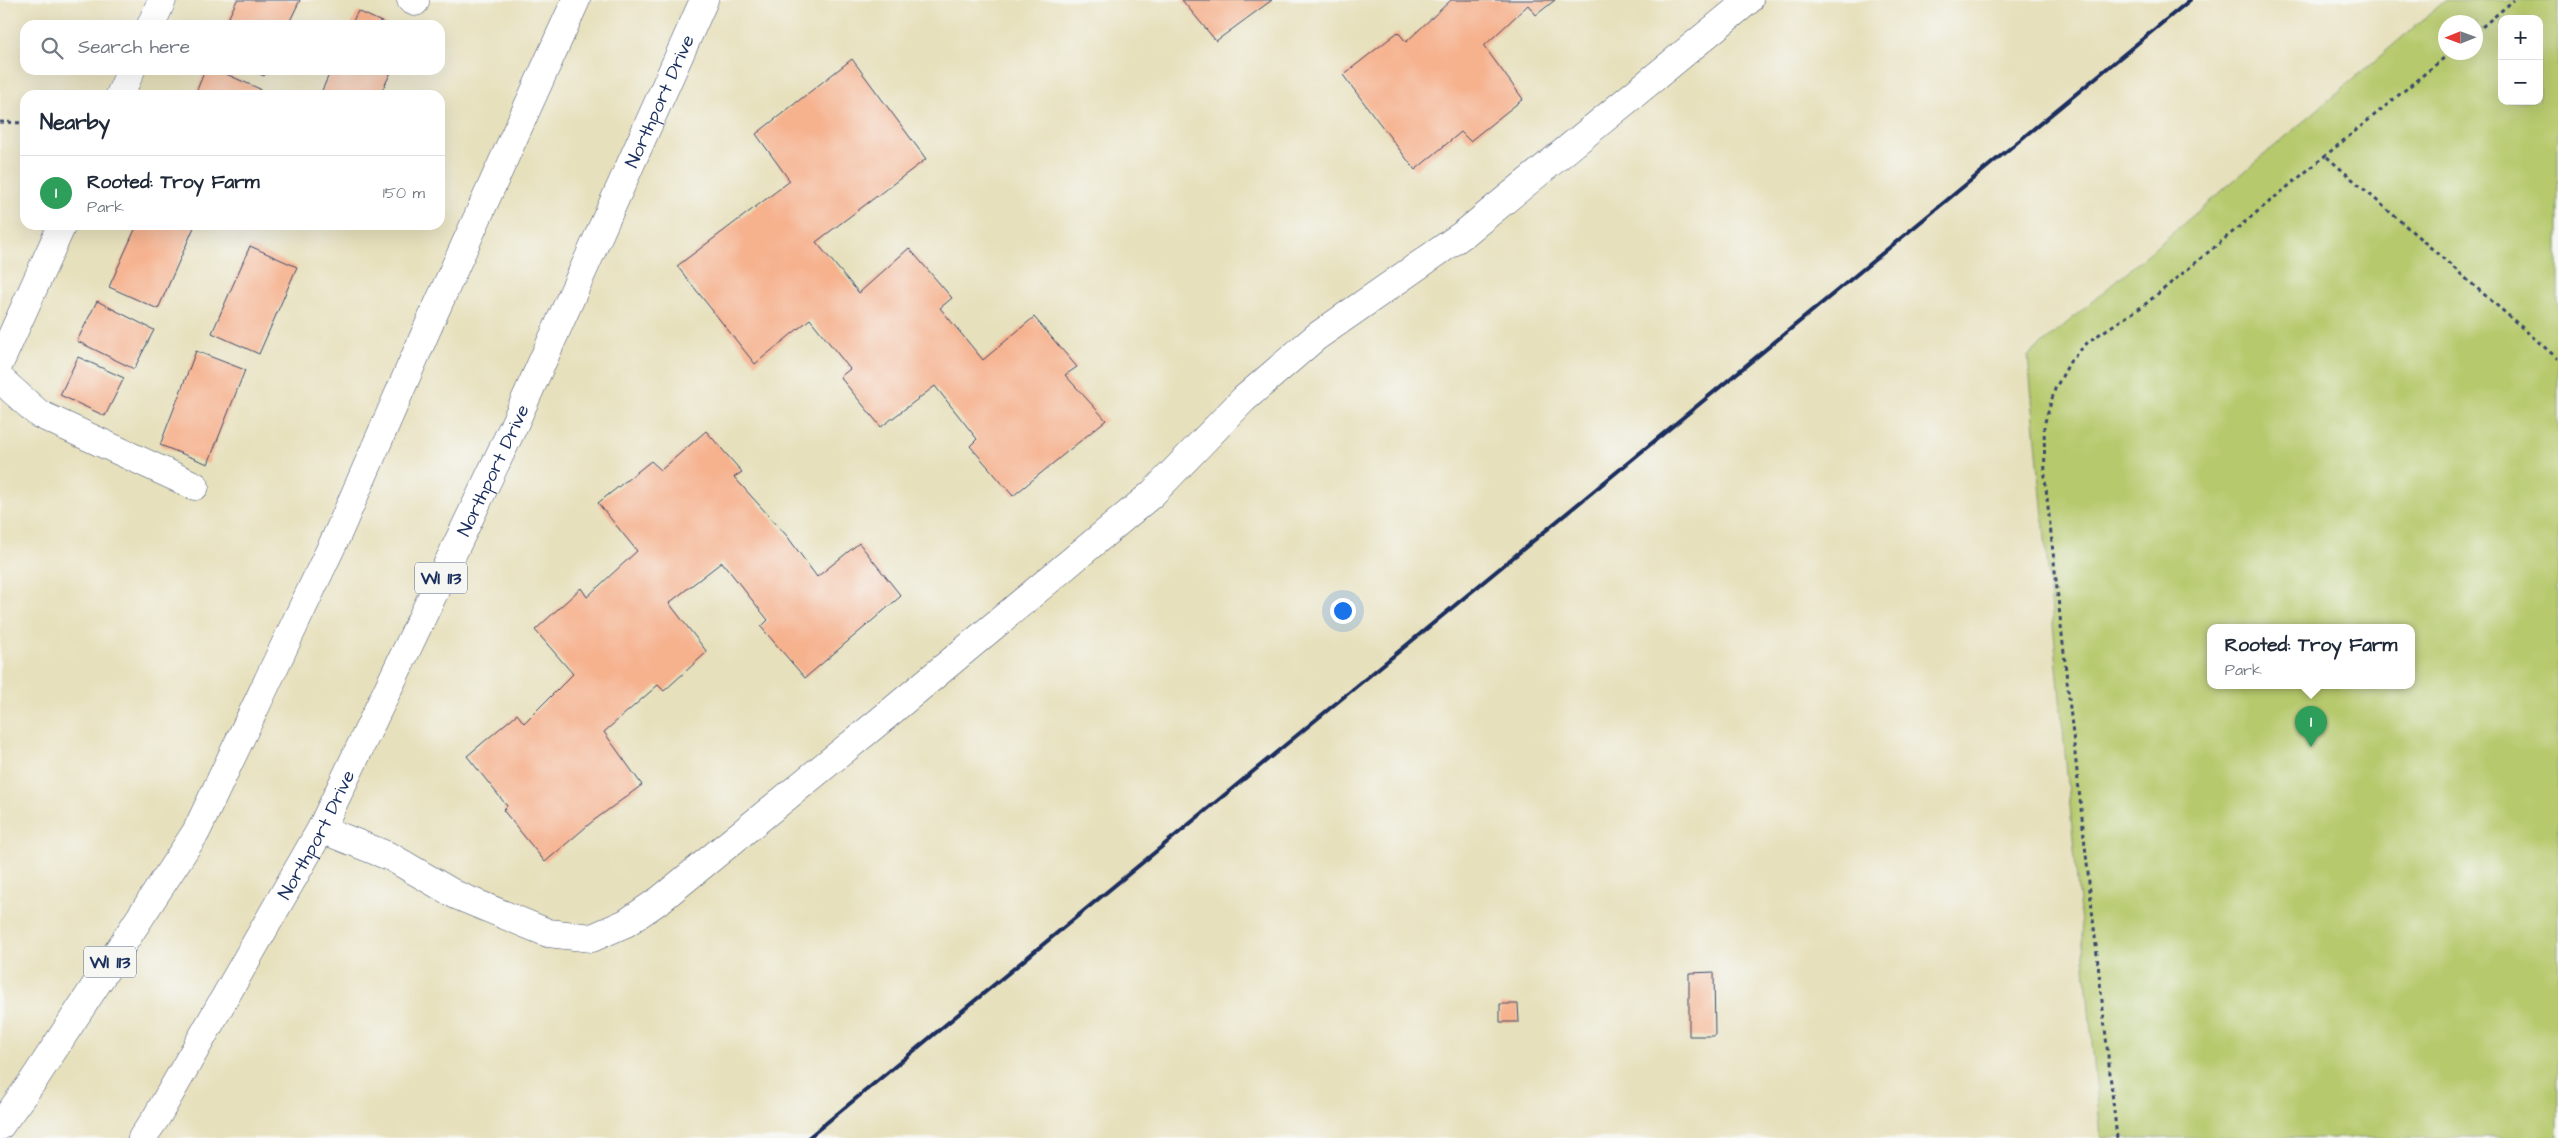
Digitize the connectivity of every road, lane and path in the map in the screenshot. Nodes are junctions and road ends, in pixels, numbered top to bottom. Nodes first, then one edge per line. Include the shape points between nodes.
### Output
1 (162, 0) edge
2 (576, 0) edge
3 (704, 0) edge
4 (1749, 0) edge
5 (2514, 0) edge
6 (153, 20) edge
7 (2483, 26) edge
8 (2442, 60) edge
9 (129, 75) edge
10 (122, 90) edge
11 (0, 122) edge
12 (20, 123) edge
13 (2327, 157) junction
14 (60, 230) edge
15 (2558, 360) edge
16 (0, 362) edge
17 (0, 378) edge
18 (195, 486) dead end
19 (321, 829) junction
20 (0, 1126) edge
21 (142, 1138) edge
22 (2117, 1138) edge

1 - 6 main road
2 - 20 main road, WI 113 via 338,533 196,832
3 - 19 main road, Northport Drive / WI 113 via 513,427
4 - 19 main road via 1465,233 1316,337 1244,399 1144,500 866,733 661,899 626,923 592,938 548,933 456,895 391,857
5 - 7 path
8 - 13 path
9 - 10 main road
11 - 12 path
13 - 15 path
13 - 22 path via 2143,306 2090,341 2071,360 2055,388 2044,425 2045,479
14 - 16 main road
17 - 18 main road via 39,414
19 - 21 main road, Northport Drive / WI 113

